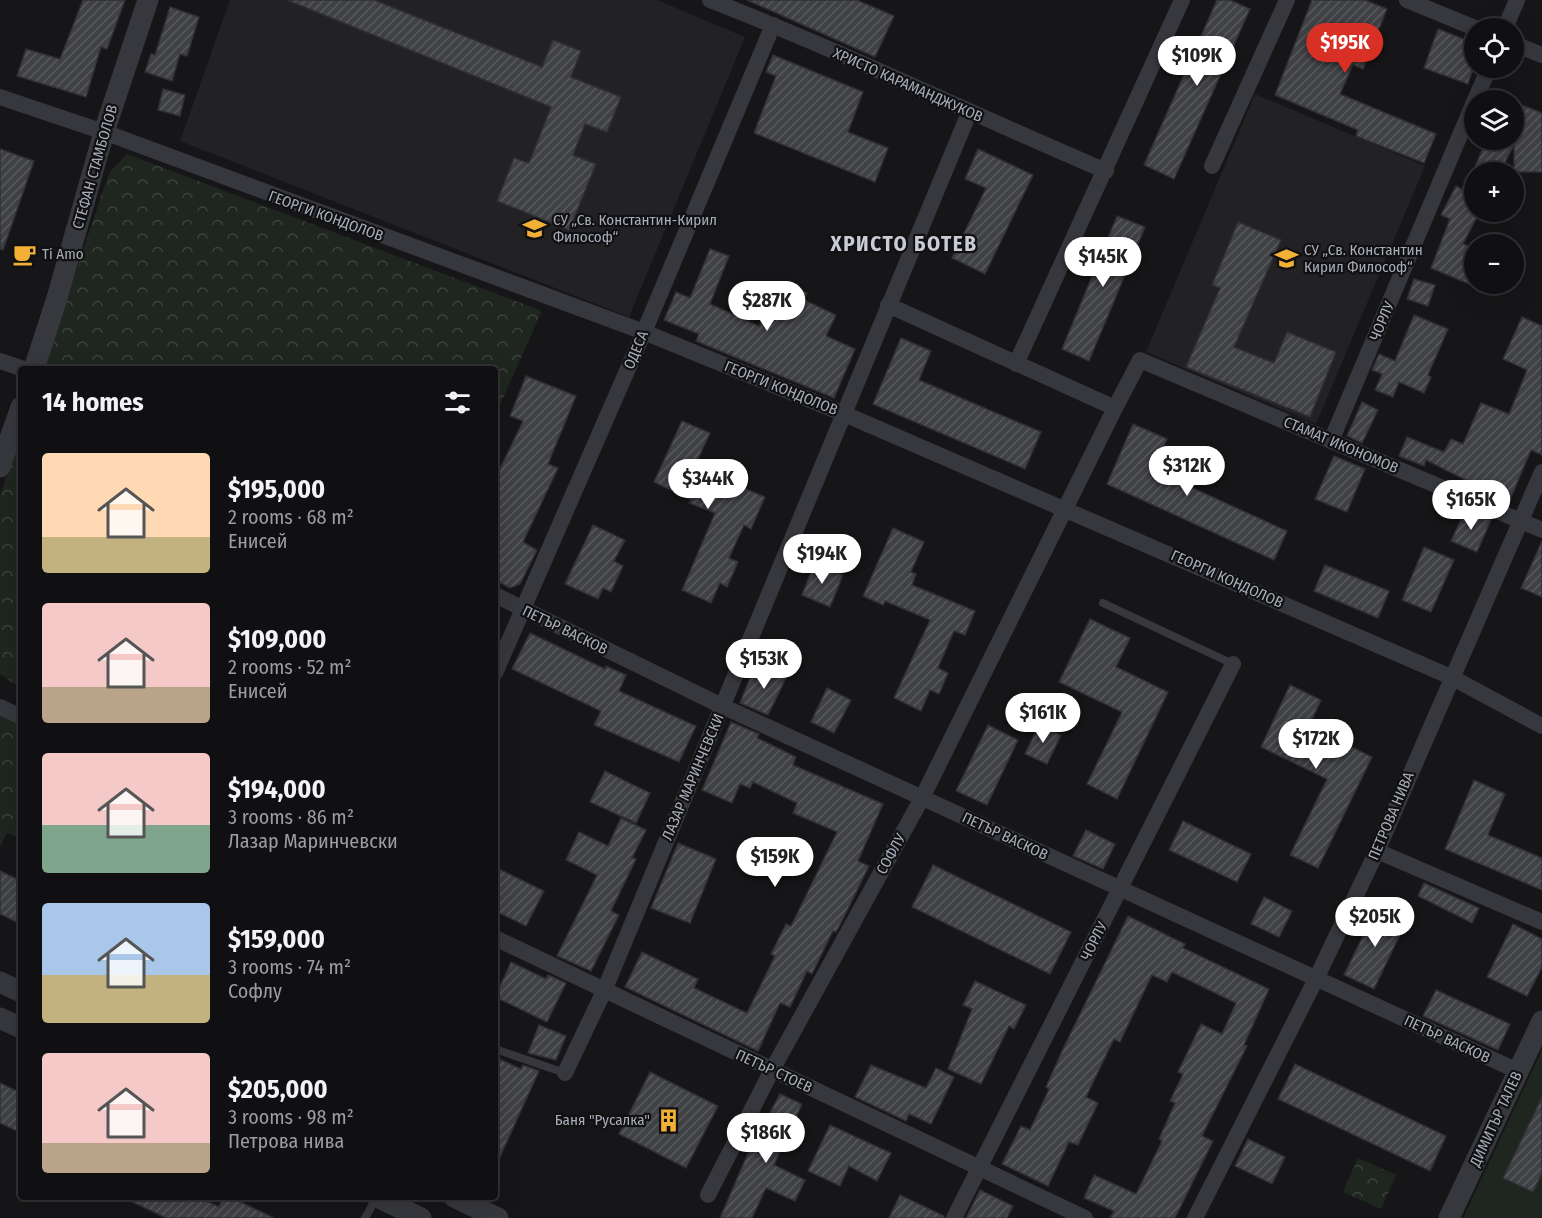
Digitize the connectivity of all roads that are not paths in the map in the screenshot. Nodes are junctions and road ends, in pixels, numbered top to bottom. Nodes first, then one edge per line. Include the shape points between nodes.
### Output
1 (148, 0) edge
2 (1182, 0) edge
3 (1287, 0) edge
4 (1407, 0) edge
5 (1517, 0) edge
6 (718, 1) edge
7 (1509, 18) edge
8 (1464, 23) edge
9 (773, 24) junction
10 (1524, 48) edge
11 (1542, 55) edge
12 (0, 97) edge
13 (969, 113) junction
14 (1464, 127) edge
15 (104, 132) junction
16 (1212, 166) dead end
17 (1106, 171) junction
18 (888, 305) junction
19 (644, 332) junction
20 (1140, 360) joint
21 (0, 361) edge
22 (1016, 364) junction
23 (35, 366) edge
24 (18, 367) edge
25 (1115, 408) junction
26 (842, 413) junction
27 (18, 416) edge
28 (1331, 441) junction
29 (0, 467) edge
30 (1542, 472) edge
31 (1065, 508) junction
32 (1522, 521) junction
33 (1542, 530) edge
34 (498, 597) edge
35 (1103, 603) dead end
36 (524, 610) junction
37 (1233, 664) joint
38 (498, 666) edge
39 (1451, 677) junction
40 (722, 706) junction
41 (0, 707) edge
42 (18, 716) edge
43 (1542, 726) edge
44 (922, 798) junction
45 (1377, 851) junction
46 (1121, 889) junction
47 (1542, 922) edge
48 (498, 939) edge
49 (1316, 979) junction
50 (0, 982) edge
51 (18, 991) edge
52 (604, 991) junction
53 (0, 1018) edge
54 (1542, 1021) edge
55 (18, 1027) edge
56 (498, 1049) edge
57 (772, 1070) junction
58 (1518, 1071) junction
59 (565, 1072) joint
60 (979, 1168) junction
61 (708, 1195) dead end
62 (375, 1200) edge
63 (383, 1200) edge
64 (460, 1200) edge
65 (366, 1218) edge
66 (421, 1218) edge
67 (498, 1218) edge
68 (954, 1218) edge
69 (1085, 1218) edge
70 (1195, 1218) edge
71 (1449, 1218) edge

1 - 15 street, СТЕФАН СТАМБОЛОВ
2 - 17 street
3 - 16 street
4 - 8 street
5 - 7 street
6 - 9 street, ХРИСТО КАРАМАНДЖУКОВ
9 - 13 street, ХРИСТО КАРАМАНДЖУКОВ
9 - 19 street, ОДЕСА
10 - 11 street
12 - 15 street, ГЕОРГИ КОНДОЛОВ
13 - 17 street, ХРИСТО КАРАМАНДЖУКОВ
13 - 18 street, ЛАЗАР МАРИНЧЕВСКИ
14 - 28 street, ЧОРЛУ
15 - 19 street, ГЕОРГИ КОНДОЛОВ
15 - 23 street, СТЕФАН СТАМБОЛОВ
17 - 22 street
18 - 22 street
18 - 26 street, ЛАЗАР МАРИНЧЕВСКИ
19 - 26 street, ГЕОРГИ КОНДОЛОВ
19 - 36 street, ОДЕСА
20 - 25 street, СОФЛУ
20 - 28 street, СТАМАТ ИКОНОМОВ
21 - 24 street
22 - 25 street
25 - 31 street, СОФЛУ
26 - 31 street, ГЕОРГИ КОНДОЛОВ
26 - 40 street, ЛАЗАР МАРИНЧЕВСКИ
27 - 29 street
28 - 32 street, СТАМАТ ИКОНОМОВ
30 - 32 street, ПЕТРОВА НИВА
31 - 39 street, ГЕОРГИ КОНДОЛОВ
31 - 44 street, СОФЛУ
32 - 33 street, СТАМАТ ИКОНОМОВ
32 - 39 street, ПЕТРОВА НИВА
34 - 36 street, ПЕТЪР ВАСКОВ
35 - 37 lane
36 - 38 street, ОДЕСА
36 - 40 street, ПЕТЪР ВАСКОВ
37 - 46 street, ЧОРЛУ
39 - 43 street, ГЕОРГИ КОНДОЛОВ
39 - 45 street, ПЕТРОВА НИВА
40 - 44 street, ПЕТЪР ВАСКОВ
40 - 52 street, ЛАЗАР МАРИНЧЕВСКИ
41 - 42 street
44 - 46 street, ПЕТЪР ВАСКОВ
44 - 57 street, СОФЛУ
45 - 47 street
45 - 49 street, ПЕТРОВА НИВА
46 - 49 street, ПЕТЪР ВАСКОВ
46 - 60 street, ЧОРЛУ
48 - 52 street, ПЕТЪР СТОЕВ
49 - 58 street, ПЕТЪР ВАСКОВ
49 - 70 street, ПЕТРОВА НИВА
50 - 51 street
52 - 57 street, ПЕТЪР СТОЕВ
52 - 59 street, ЛАЗАР МАРИНЧЕВСКИ
53 - 55 street
54 - 58 street, ДИМИТЪР ТАЛЕВ
56 - 59 lane
57 - 60 street, ПЕТЪР СТОЕВ
57 - 61 street, СОФЛУ
58 - 71 street, ДИМИТЪР ТАЛЕВ
60 - 68 street, ЧОРЛУ
60 - 69 street, ПЕТЪР СТОЕВ
62 - 65 lane
63 - 66 street
64 - 67 street

